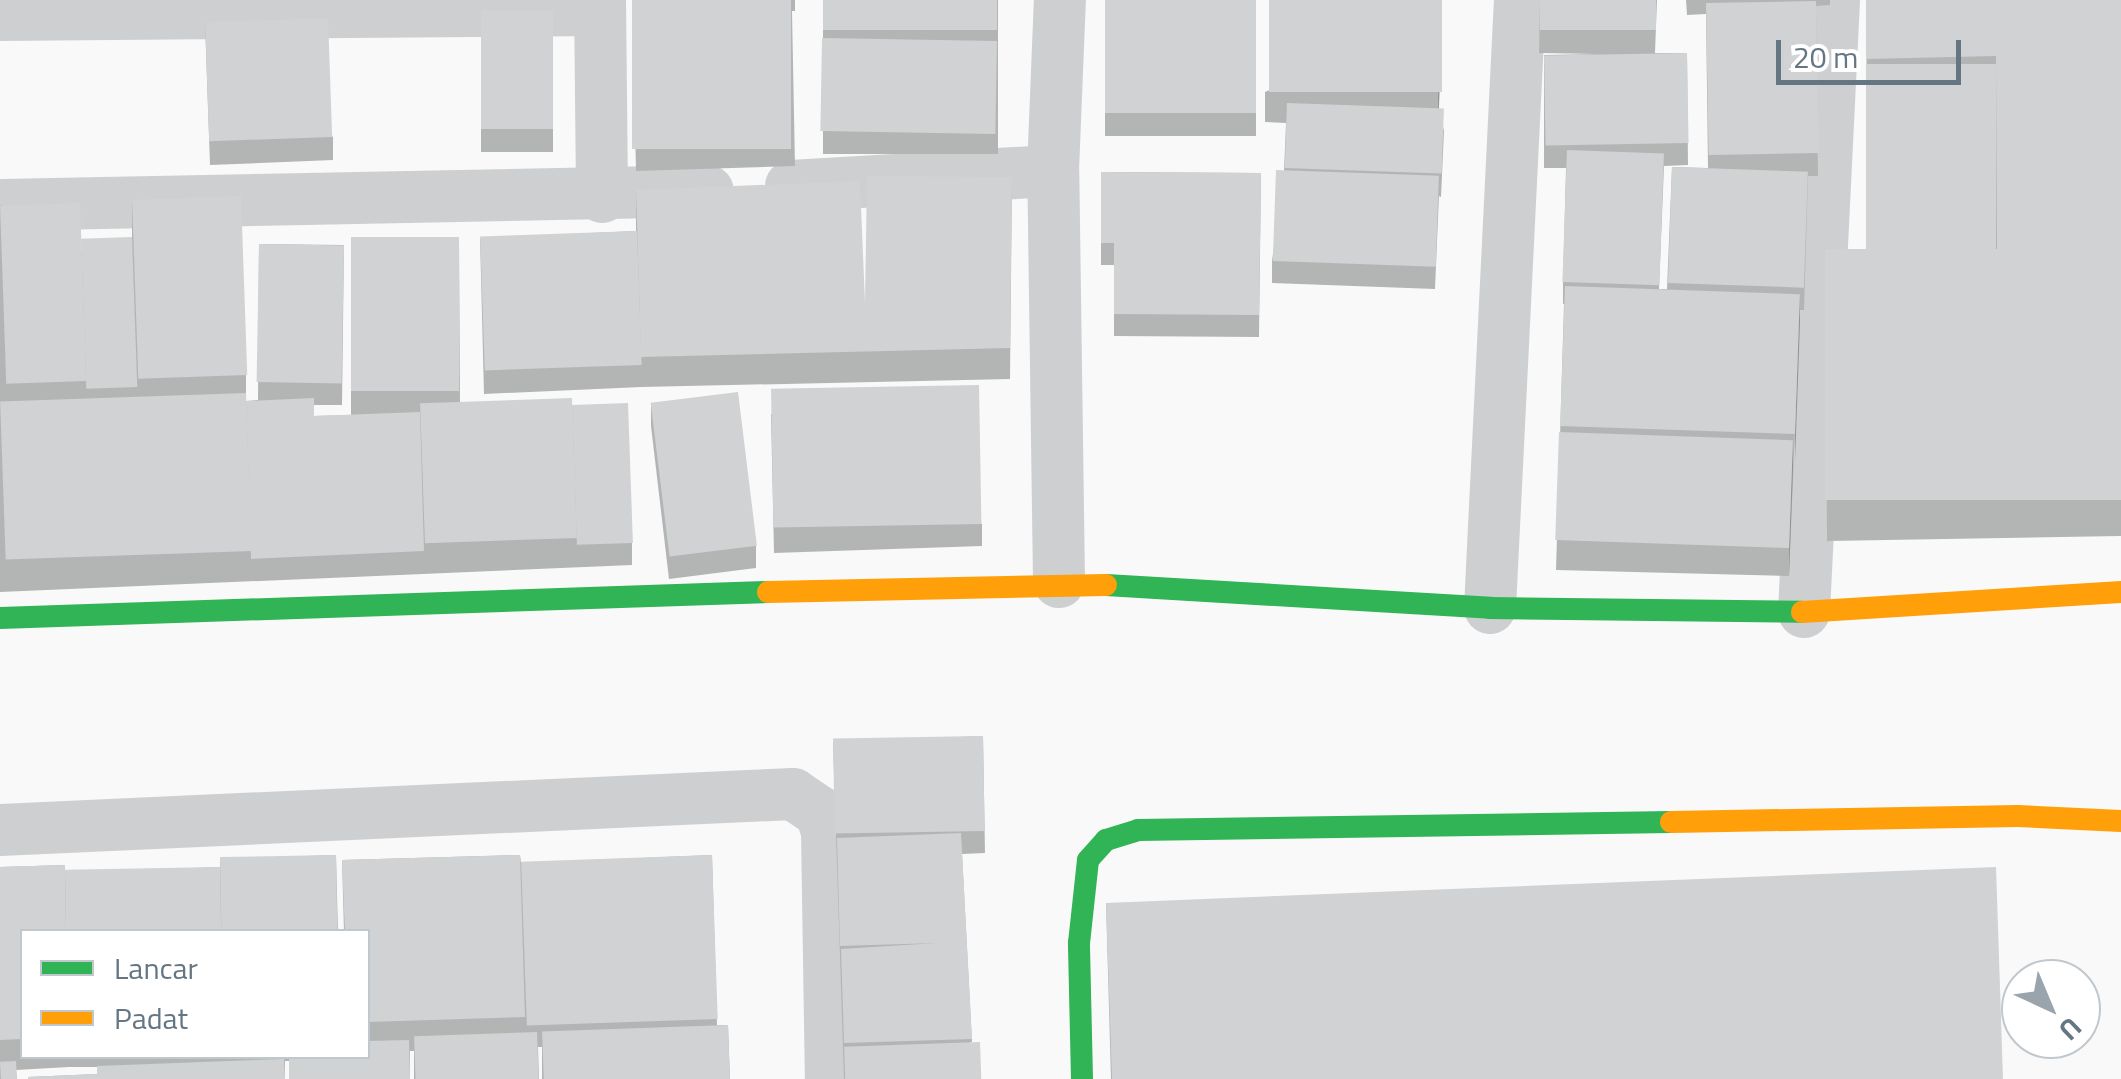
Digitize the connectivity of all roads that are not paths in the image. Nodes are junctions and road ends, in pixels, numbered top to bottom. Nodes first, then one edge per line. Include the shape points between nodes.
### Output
1 (1060, 0) edge
2 (1520, 0) edge
3 (1834, 0) edge
4 (600, 5) edge
5 (0, 15) edge
6 (1053, 172) junction
7 (602, 197) junction
8 (0, 205) edge
9 (1058, 582) junction
10 (2121, 592) edge
11 (1490, 608) junction
12 (1804, 612) junction
13 (0, 618) edge
14 (2121, 820) edge
15 (0, 830) edge
16 (832, 1079) edge
17 (1082, 1079) edge

1 - 6 street
2 - 11 street
3 - 12 street
4 - 5 street
4 - 7 street
6 - 7 street
6 - 9 street
7 - 8 street
9 - 11 street
9 - 13 street
10 - 12 street
11 - 12 street
14 - 17 street via 2018,816 1138,830 1106,840 1088,860 1079,942
15 - 16 street via 793,794 820,813 828,832

